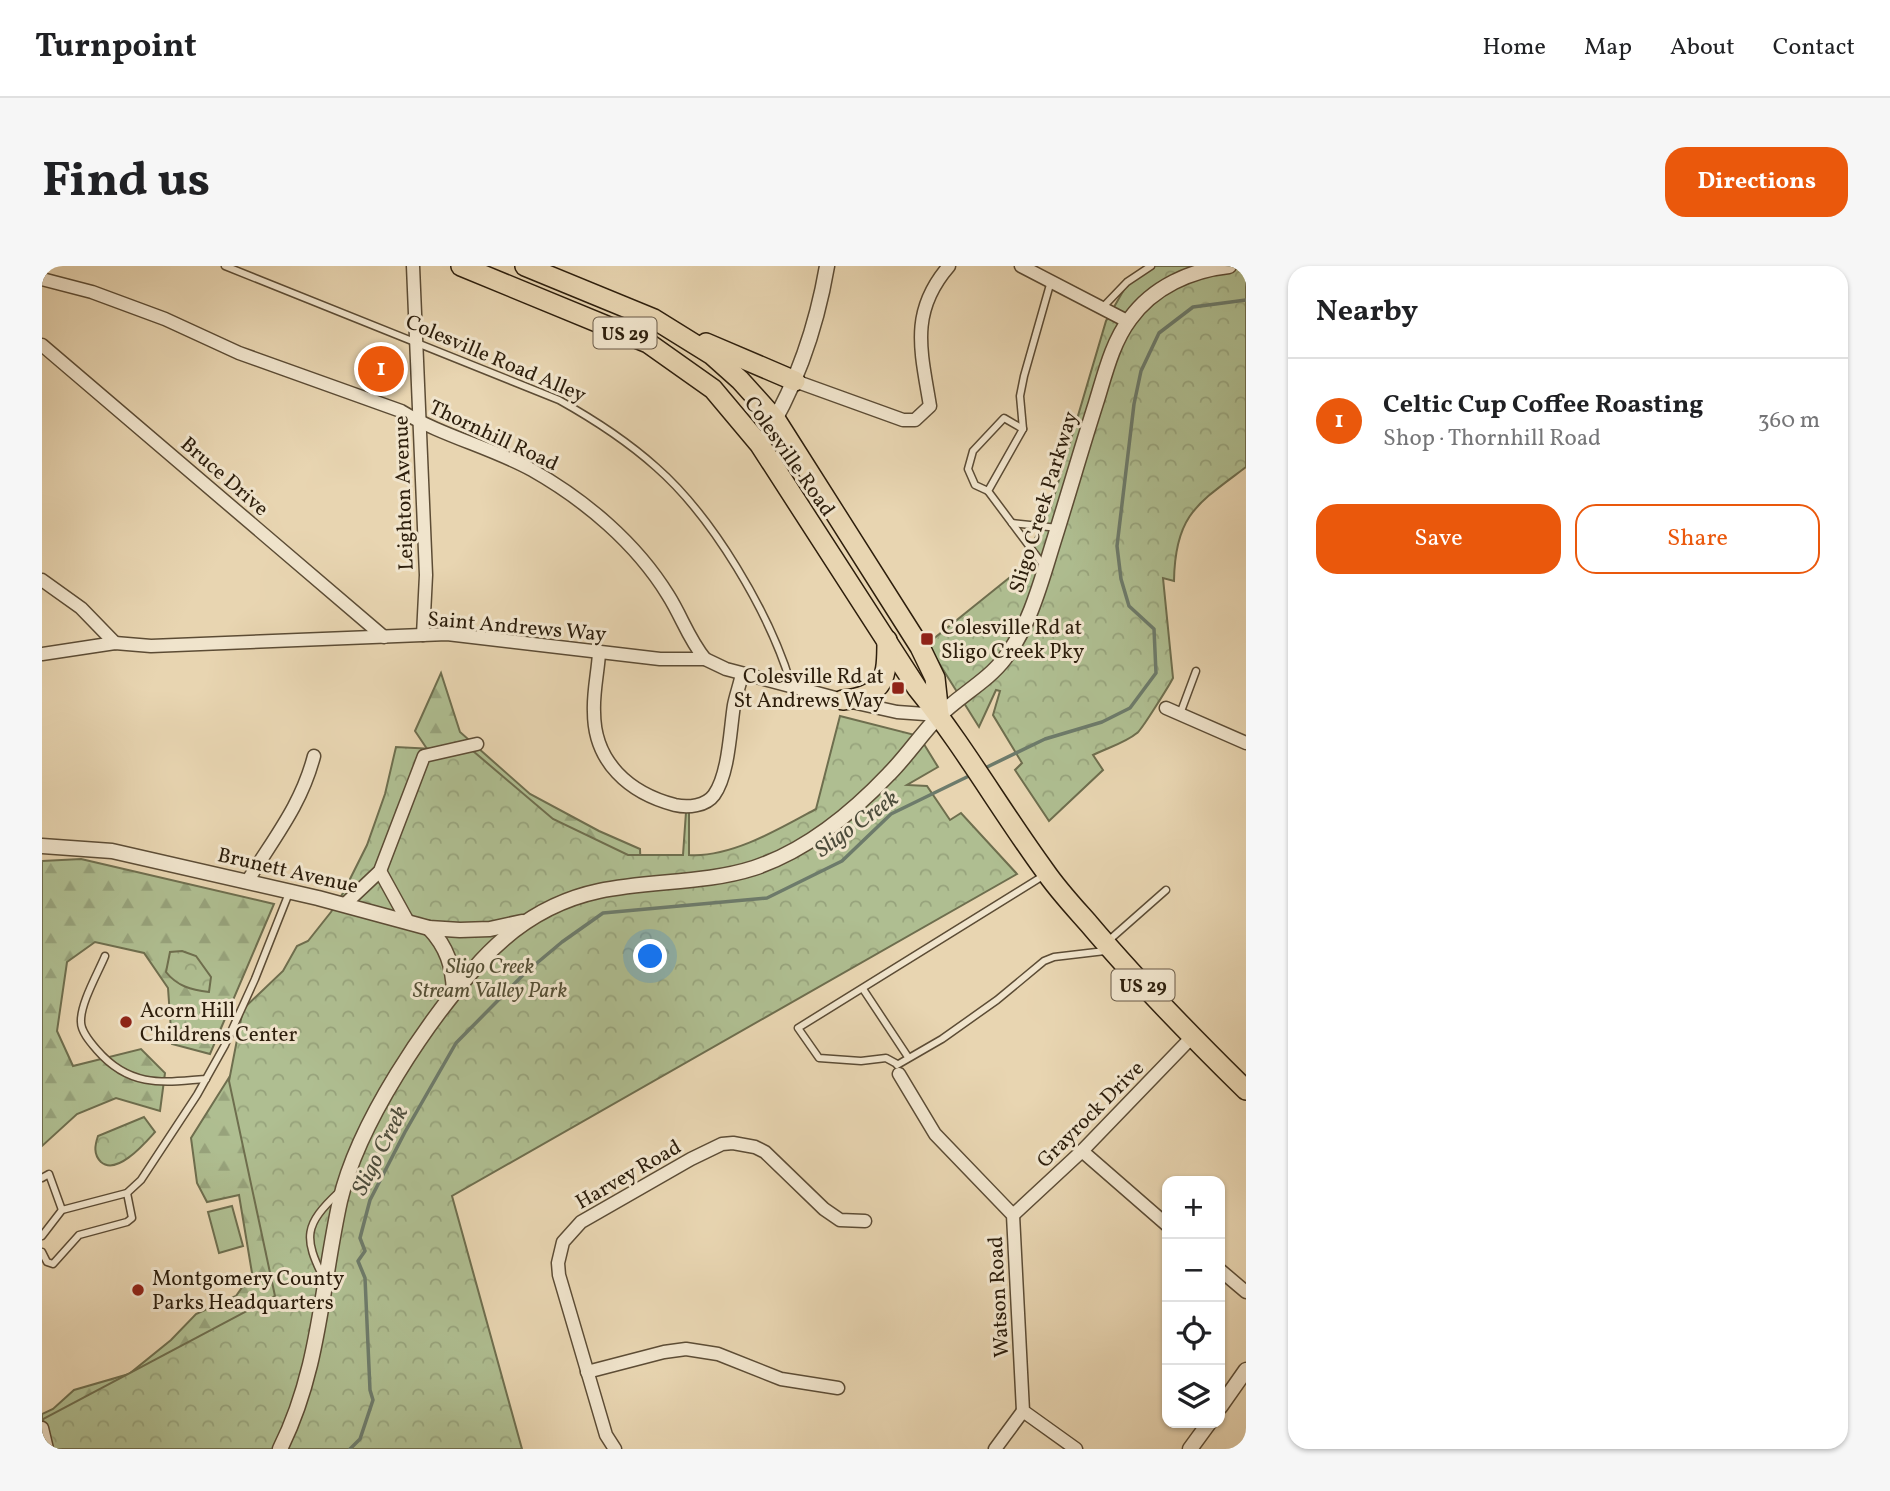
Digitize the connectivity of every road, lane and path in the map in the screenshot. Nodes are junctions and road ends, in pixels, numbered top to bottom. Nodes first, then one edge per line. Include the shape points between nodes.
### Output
1 (225, 266) edge
2 (413, 266) edge
3 (461, 266) edge
4 (525, 266) edge
5 (827, 266) edge
6 (949, 266) edge
7 (1021, 266) edge
8 (1151, 266) edge
9 (1229, 266) edge
10 (42, 279) edge
11 (1051, 281) junction
12 (1102, 308) junction
13 (1128, 321) junction
14 (685, 337) junction
15 (416, 344) junction
16 (42, 345) edge
17 (795, 382) junction
18 (776, 420) junction
19 (419, 422) junction
20 (1023, 429) junction
21 (760, 445) junction
22 (988, 491) junction
23 (1013, 523) junction
24 (1058, 528) junction
25 (1045, 567) junction
26 (42, 580) edge
27 (423, 635) junction
28 (384, 637) junction
29 (887, 639) junction
30 (115, 643) junction
31 (599, 653) junction
32 (42, 654) edge
33 (705, 659) junction
34 (1196, 671) dead end
35 (742, 674) junction
36 (792, 687) junction
37 (844, 700) junction
38 (1166, 708) dead end
39 (1180, 714) junction
40 (940, 715) junction
41 (1246, 743) edge
42 (477, 744) dead end
43 (314, 756) dead end
44 (42, 846) edge
45 (380, 872) junction
46 (1046, 874) junction
47 (247, 882) junction
48 (1166, 890) dead end
49 (290, 892) junction
50 (344, 905) junction
51 (407, 920) junction
52 (524, 922) junction
53 (429, 928) junction
54 (1108, 946) junction
55 (105, 956) dead end
56 (863, 989) junction
57 (454, 992) junction
58 (1192, 1037) junction
59 (908, 1057) junction
60 (898, 1069) junction
61 (206, 1079) junction
62 (1246, 1090) edge
63 (1082, 1151) junction
64 (42, 1178) edge
65 (344, 1188) junction
66 (127, 1193) junction
67 (62, 1210) junction
68 (1013, 1215) junction
69 (1162, 1220) edge
70 (865, 1221) dead end
71 (42, 1236) edge
72 (42, 1252) edge
73 (1225, 1274) edge
74 (326, 1284) junction
75 (1246, 1292) edge
76 (1246, 1370) edge
77 (587, 1373) junction
78 (838, 1388) dead end
79 (1225, 1400) edge
80 (1023, 1411) junction
81 (42, 1428) edge
82 (1205, 1428) edge
83 (47, 1449) edge
84 (280, 1449) edge
85 (615, 1449) edge
86 (995, 1449) edge
87 (1076, 1449) edge
88 (1190, 1449) edge

1 - 15 lane, Colesville Road Alley
2 - 15 street, Leighton Avenue
3 - 21 highway, Colesville Road / US 29 via 648,343 713,389
4 - 14 highway, Colesville Road / US 29 via 654,319
5 - 17 street
6 - 17 street via 933,284 925,306 920,329 930,406 915,420 903,420
7 - 11 street
8 - 12 lane
9 - 13 street, Sligo Creek Parkway via 1169,284
10 - 19 street, Thornhill Road via 92,292 401,411
11 - 12 street
11 - 20 lane via 1020,396
12 - 13 street
13 - 24 street, Sligo Creek Parkway via 1109,360
14 - 17 highway
14 - 18 highway, Colesville Road / US 29 via 740,380
15 - 19 street, Leighton Avenue
15 - 36 lane, Colesville Road Alley via 559,400 656,467 703,518 726,552 758,608
16 - 28 street, Bruce Drive
17 - 18 street
18 - 21 street
18 - 40 highway, Colesville Road / US 29 via 920,647 935,678
19 - 27 street, Leighton Avenue via 426,575
19 - 33 street, Thornhill Road via 530,469 590,510 651,572
20 - 22 lane
20 - 22 lane via 1004,418 973,451 968,468 975,485
21 - 29 highway, Colesville Road / US 29
22 - 23 lane
23 - 24 lane
23 - 25 lane
24 - 25 street, Sligo Creek Parkway
25 - 40 street, Sligo Creek Parkway via 1018,640 1001,663
26 - 30 street via 82,608
27 - 28 street, Saint Andrews Way
27 - 31 street, Saint Andrews Way
28 - 30 street, Saint Andrews Way via 151,646
29 - 37 highway via 887,670 880,686 862,698
29 - 40 highway, Colesville Road / US 29
30 - 32 street, Saint Andrews Way
31 - 33 street, Saint Andrews Way
31 - 35 street via 594,712 603,755 636,790 682,807 714,796 722,779
33 - 35 street, Saint Andrews Way
34 - 39 lane
35 - 36 street, Saint Andrews Way
36 - 37 street, Saint Andrews Way
37 - 40 street, Saint Andrews Way via 897,712
38 - 39 street
39 - 41 street
40 - 46 highway, Colesville Road / US 29
40 - 52 street, Sligo Creek Parkway via 877,785 838,821 794,850 722,876 599,891 545,909
42 - 45 street via 425,756
43 - 47 street via 298,802
44 - 47 street, Brunett Avenue via 112,851
45 - 50 street
45 - 51 street
46 - 54 highway, Colesville Road / US 29
46 - 56 lane
47 - 49 street, Brunett Avenue
48 - 54 lane
49 - 50 street, Brunett Avenue
49 - 61 lane via 255,979
50 - 51 street, Brunett Avenue
51 - 53 street, Brunett Avenue
52 - 53 street, Brunett Avenue via 490,929
52 - 57 street, Sligo Creek Parkway
53 - 57 street via 449,957
54 - 58 highway, Colesville Road / US 29
54 - 59 lane via 1044,961 942,1039
55 - 61 lane via 82,1010 80,1025 90,1042 120,1072 138,1078
56 - 59 lane
56 - 60 lane via 798,1028 820,1058 886,1058
57 - 65 street, Sligo Creek Parkway via 396,1077 356,1151
58 - 62 highway, Colesville Road / US 29
58 - 63 street, Grayrock Drive
59 - 60 lane
60 - 68 street, Watson Road via 936,1134
61 - 66 lane via 141,1180
63 - 68 street, Grayrock Drive
63 - 69 street
64 - 67 lane via 49,1174
65 - 74 street, Sligo Creek Parkway
65 - 74 lane via 316,1217 310,1231 309,1244
66 - 67 lane
66 - 72 lane via 132,1217 127,1222 79,1235 53,1264
67 - 71 lane
68 - 80 street, Watson Road
70 - 77 street, Harvey Road via 839,1220 755,1147 722,1144 691,1159 581,1222 563,1242 559,1275
73 - 75 street
74 - 84 street, Sligo Creek Parkway via 307,1384
76 - 79 street
77 - 78 street via 685,1349 719,1354 781,1378
77 - 85 street, Harvey Road
80 - 86 street
80 - 87 street
81 - 83 street
82 - 88 street

